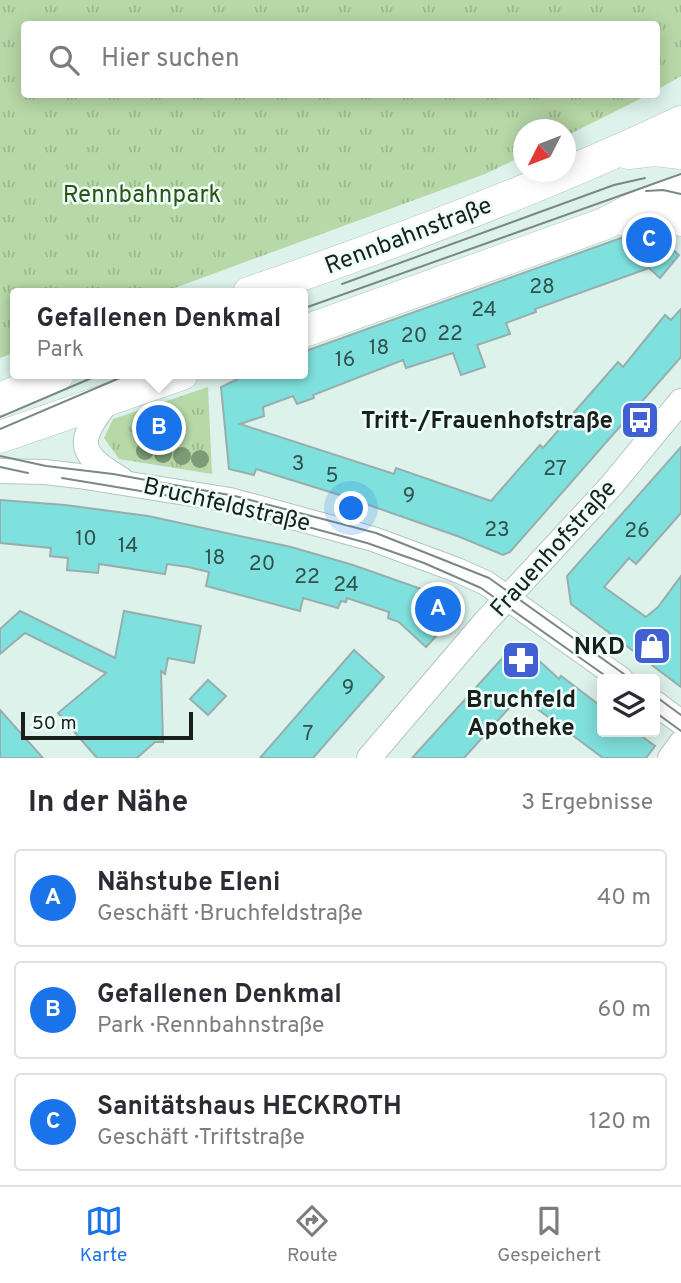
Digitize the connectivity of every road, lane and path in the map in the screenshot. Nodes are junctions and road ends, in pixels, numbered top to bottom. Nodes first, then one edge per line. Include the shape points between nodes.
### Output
1 (681, 122) edge
2 (681, 153) edge
3 (609, 156) junction
4 (681, 191) edge
5 (681, 220) edge
6 (604, 224) junction
7 (263, 288) edge
8 (308, 330) edge
9 (46, 379) edge
10 (167, 379) edge
11 (0, 399) edge
12 (109, 399) junction
13 (681, 401) edge
14 (0, 437) edge
15 (0, 458) edge
16 (0, 471) edge
17 (45, 472) junction
18 (128, 482) junction
19 (508, 598) junction
20 (614, 674) edge
21 (660, 707) edge
22 (681, 722) edge
23 (681, 743) edge
24 (369, 758) edge
25 (670, 758) edge

1 - 3 main road, Rennbahnstraße
2 - 3 main road via 654,150
3 - 7 main road, Rennbahnstraße via 403,240
4 - 6 main road
5 - 6 main road via 650,215
6 - 8 main road
9 - 11 main road
10 - 12 main road
12 - 14 main road
12 - 18 street via 89,427 85,444 90,458
13 - 19 street, Frauenhofstraße
15 - 17 street, Bruchfeldstraße
16 - 17 street, Bruchfeldstraße
17 - 18 street, Bruchfeldstraße
18 - 19 street, Bruchfeldstraße via 230,500 373,539 457,570
19 - 20 street, Bruchfeldstraße
19 - 24 street, Frauenhofstraße
21 - 22 street
23 - 25 street

